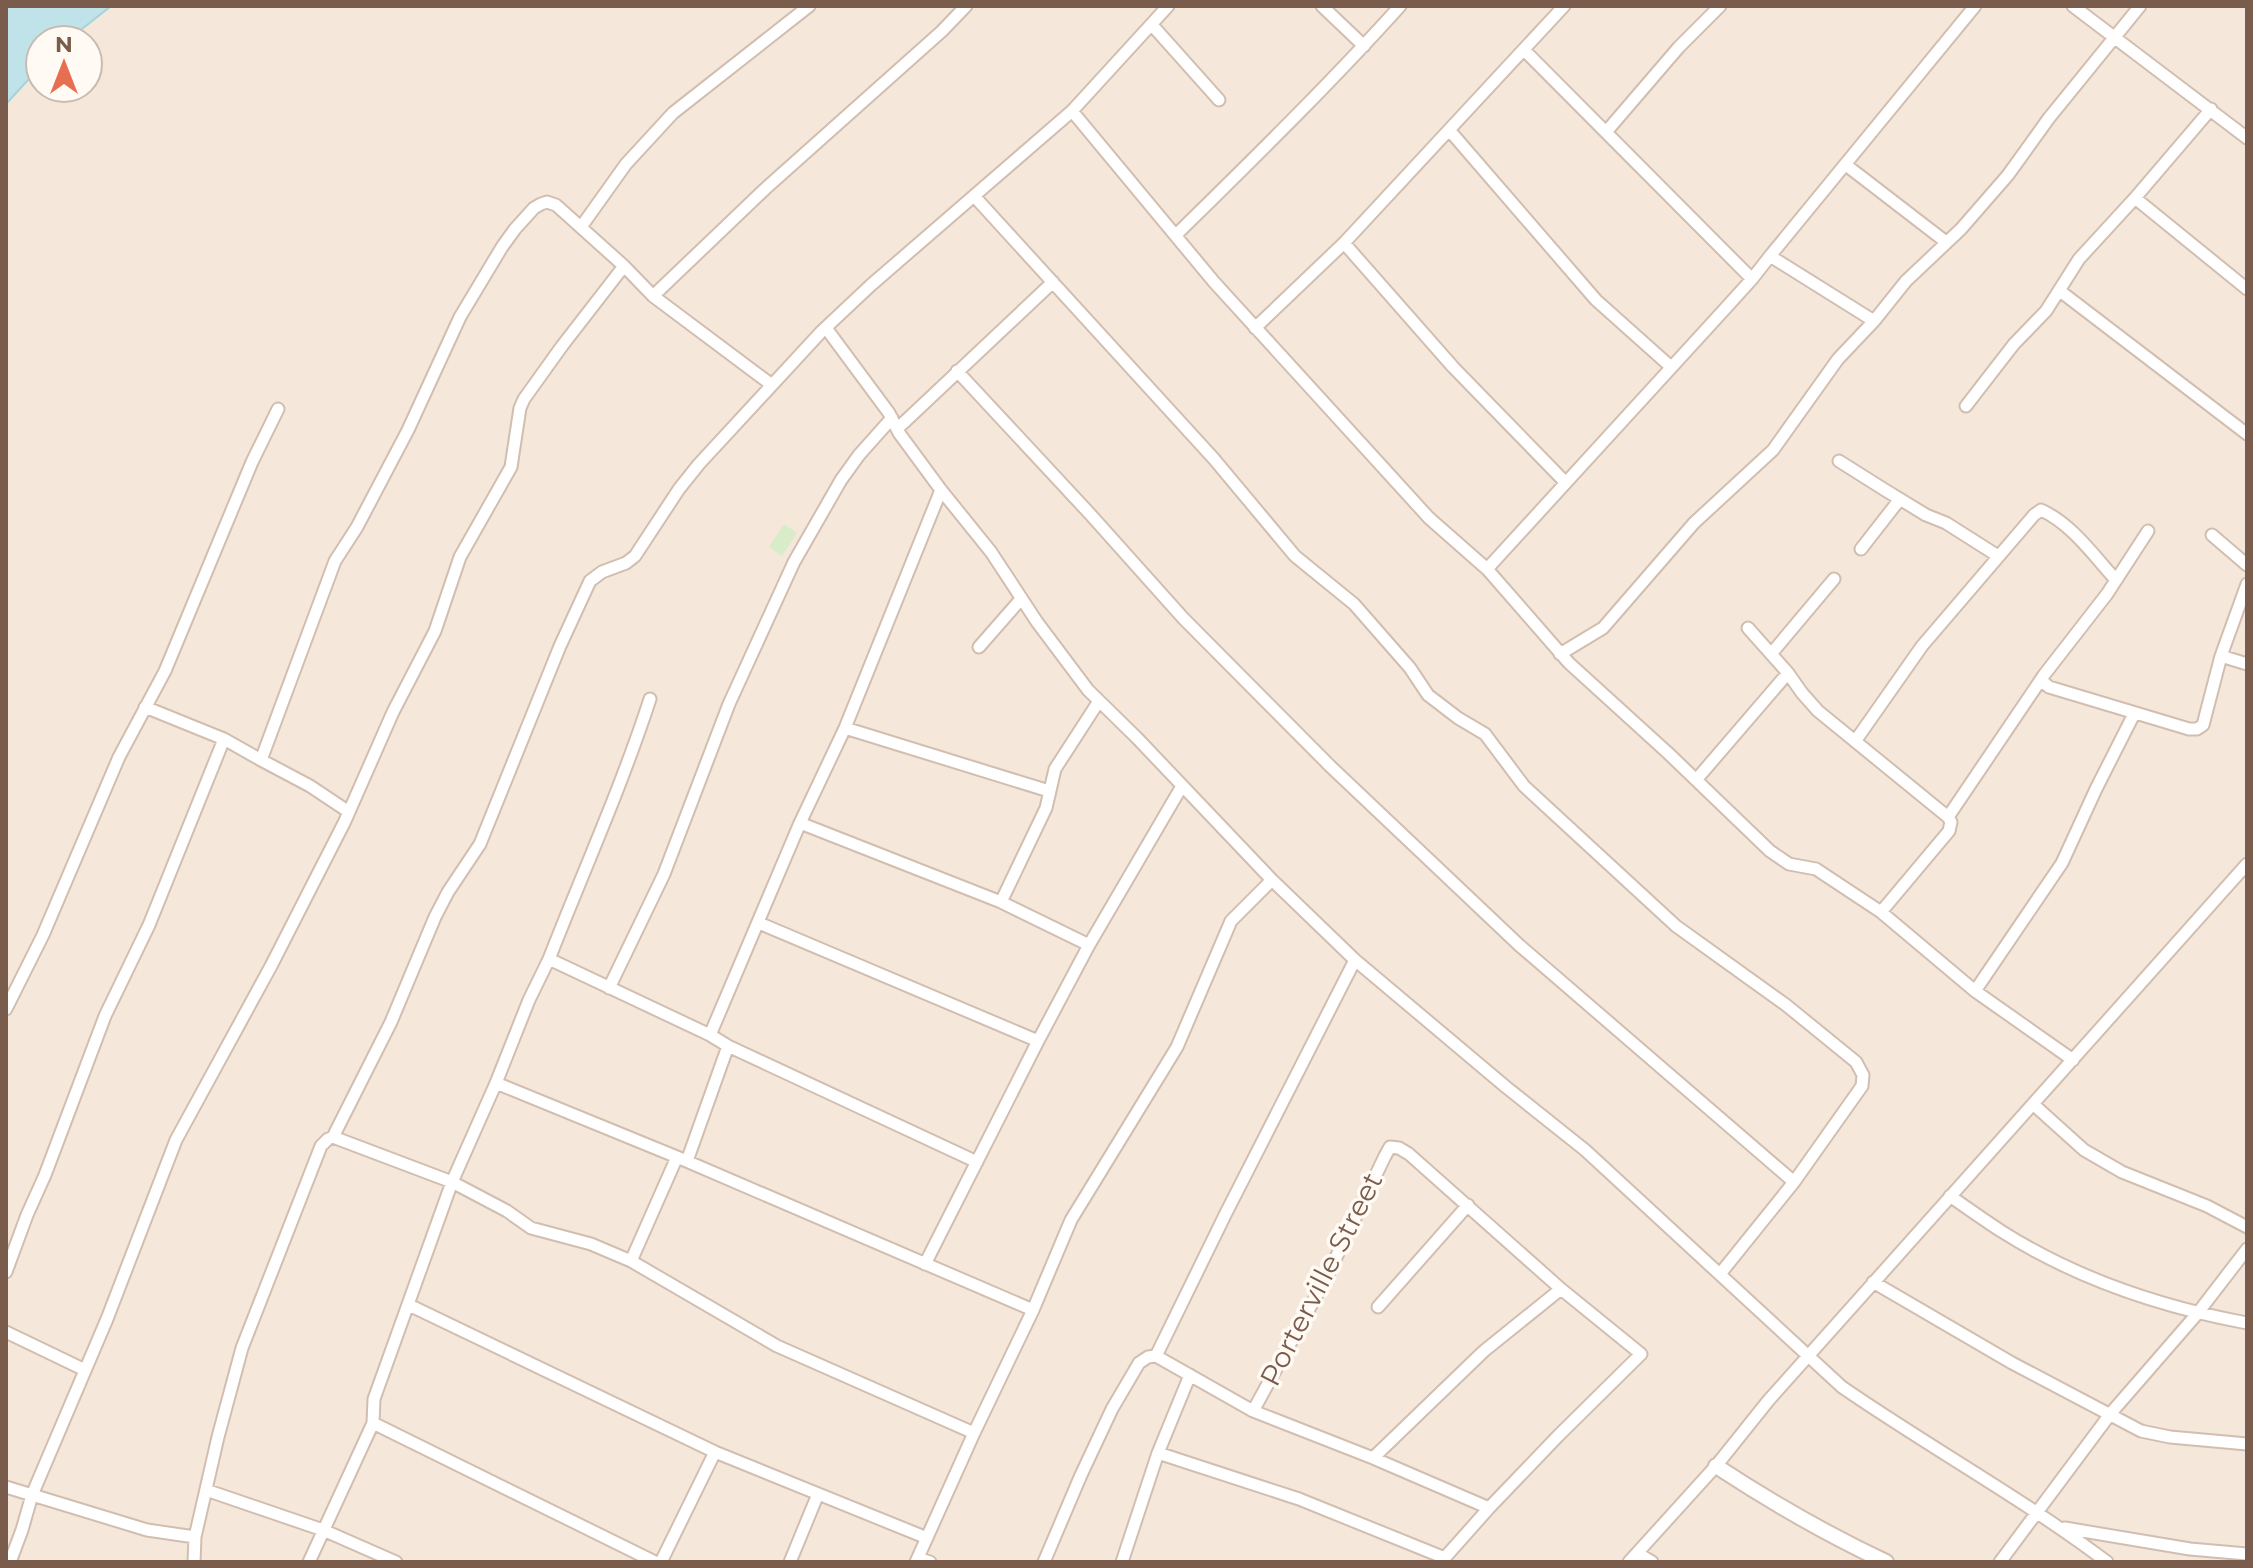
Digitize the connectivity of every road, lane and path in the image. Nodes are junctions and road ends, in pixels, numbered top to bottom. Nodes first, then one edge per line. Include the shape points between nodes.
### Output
1 (809, 6) edge
2 (966, 6) edge
3 (1168, 6) edge
4 (1322, 6) edge
5 (1400, 6) edge
6 (1564, 6) edge
7 (1720, 6) edge
8 (2073, 6) edge
9 (2140, 6) edge
10 (1971, 7) edge
11 (1152, 25) junction
12 (2113, 37) junction
13 (1364, 46) junction
14 (1524, 50) junction
15 (1219, 100) dead end
16 (2211, 109) junction
17 (1072, 111) junction
18 (1450, 131) junction
19 (1606, 132) junction
20 (2247, 138) edge
21 (1846, 165) junction
22 (974, 196) junction
23 (2135, 198) junction
24 (581, 227) junction
25 (1176, 235) junction
26 (1946, 242) junction
27 (1344, 243) junction
28 (1770, 256) junction
29 (624, 266) junction
30 (1752, 279) junction
31 (1053, 282) junction
32 (2247, 289) edge
33 (2060, 291) junction
34 (653, 296) junction
35 (1874, 321) junction
36 (826, 328) junction
37 (1255, 328) junction
38 (1671, 367) junction
39 (957, 371) junction
40 (772, 385) junction
41 (1966, 406) dead end
42 (278, 409) dead end
43 (894, 424) junction
44 (2247, 434) edge
45 (1839, 461) dead end
46 (1565, 482) junction
47 (941, 490) junction
48 (1900, 499) junction
49 (2148, 531) dead end
50 (2212, 535) dead end
51 (1861, 549) dead end
52 (1998, 556) junction
53 (2247, 565) edge
54 (1487, 569) junction
55 (1834, 579) dead end
56 (2116, 580) junction
57 (2247, 584) edge
58 (1021, 599) junction
59 (1748, 628) dead end
60 (979, 647) dead end
61 (1560, 654) junction
62 (1771, 654) junction
63 (2221, 656) junction
64 (2247, 664) edge
65 (1788, 673) junction
66 (2042, 681) junction
67 (650, 699) dead end
68 (1099, 701) junction
69 (145, 707) junction
70 (2134, 714) junction
71 (845, 728) junction
72 (224, 739) junction
73 (1856, 740) junction
74 (261, 760) junction
75 (1696, 780) junction
76 (1182, 786) junction
77 (1049, 791) junction
78 (349, 812) junction
79 (1948, 817) junction
80 (800, 823) junction
81 (2247, 864) edge
82 (1272, 880) junction
83 (1001, 902) junction
84 (1881, 912) junction
85 (759, 923) junction
86 (1089, 945) junction
87 (549, 959) junction
88 (1355, 960) junction
89 (609, 988) junction
90 (1975, 991) junction
91 (6, 1009) edge
92 (710, 1035) junction
93 (1038, 1041) junction
94 (728, 1046) junction
95 (2073, 1060) junction
96 (496, 1083) junction
97 (2033, 1104) junction
98 (333, 1137) junction
99 (682, 1159) junction
100 (977, 1162) junction
101 (452, 1182) junction
102 (1794, 1182) junction
103 (1950, 1196) junction
104 (1468, 1205) junction
105 (2247, 1227) edge
106 (2247, 1249) edge
107 (631, 1261) junction
108 (925, 1264) junction
109 (6, 1272) edge
110 (1720, 1274) junction
111 (1873, 1282) junction
112 (1561, 1289) junction
113 (409, 1305) junction
114 (1378, 1307) dead end
115 (1033, 1310) junction
116 (2197, 1314) junction
117 (2247, 1323) edge
118 (6, 1332) edge
119 (1809, 1355) junction
120 (1156, 1356) junction
121 (85, 1370) junction
122 (1190, 1375) junction
123 (1253, 1411) junction
124 (2111, 1413) junction
125 (373, 1423) junction
126 (974, 1433) junction
127 (2247, 1444) edge
128 (715, 1452) junction
129 (1158, 1453) junction
130 (1373, 1458) junction
131 (1716, 1466) junction
132 (6, 1487) edge
133 (206, 1490) junction
134 (818, 1494) junction
135 (32, 1495) junction
136 (1489, 1508) junction
137 (2037, 1514) junction
138 (2060, 1527) junction
139 (323, 1530) junction
140 (195, 1537) junction
141 (927, 1538) junction
142 (2247, 1554) edge
143 (1633, 1558) edge
144 (1443, 1560) edge
145 (921, 1561) edge
146 (10, 1562) edge
147 (194, 1562) edge
148 (309, 1562) edge
149 (396, 1562) edge
150 (655, 1562) edge
151 (661, 1562) edge
152 (790, 1562) edge
153 (1044, 1562) edge
154 (1122, 1562) edge
155 (1652, 1562) edge
156 (1886, 1562) edge
157 (2000, 1562) edge
158 (2107, 1562) edge

1 - 24 street via 673,113 626,164
2 - 34 street
3 - 11 street
4 - 13 street
5 - 13 street
6 - 14 street
7 - 19 street
8 - 12 street
9 - 12 street
10 - 21 street
11 - 15 street
11 - 17 street
12 - 16 street
12 - 26 street via 2008,175
13 - 25 street
14 - 18 street
14 - 19 street
16 - 20 street
16 - 23 street
17 - 22 street
17 - 25 street
18 - 27 street
18 - 38 street via 1596,300
19 - 30 street
21 - 26 street
21 - 28 street
22 - 31 street
22 - 36 street
23 - 32 street
23 - 33 street via 2079,259
24 - 29 street
24 - 74 street via 556,205 547,202 534,208 476,289 408,430 335,561
25 - 37 street
26 - 35 street
27 - 37 street
27 - 46 street via 1453,367
28 - 30 street
28 - 35 street
29 - 34 street
29 - 78 street via 524,399 511,467 460,557 435,631
30 - 38 street
31 - 39 street
31 - 102 street via 1295,556 1354,604 1428,695 1485,734 1524,786 1676,926 1856,1062 1862,1086
33 - 41 street
33 - 44 street
34 - 40 street
35 - 61 street via 1838,359 1773,450 1694,523 1603,628
36 - 40 street
36 - 43 street
37 - 54 street via 1429,518
38 - 46 street
39 - 43 street
39 - 102 street via 1183,618 1330,766 1519,945
40 - 98 street via 699,464 635,556 590,581 480,844 435,917 391,1022
42 - 69 street
43 - 47 street
43 - 89 street via 859,455 841,480 789,573 729,704 664,874
45 - 48 street
46 - 54 street
47 - 58 street
47 - 71 street
48 - 51 street
48 - 52 street
49 - 56 street
50 - 53 street
52 - 56 street via 2041,510 2075,535
52 - 73 street via 1922,646
54 - 61 street
55 - 62 street
56 - 66 street
57 - 63 street
58 - 60 street
58 - 68 street
59 - 62 street
61 - 75 street
62 - 65 street
63 - 64 street
63 - 70 street via 2201,727 2189,729
65 - 73 street via 1818,711
65 - 75 street
66 - 70 street
66 - 79 street
67 - 87 street via 619,790
68 - 76 street
68 - 77 street via 1060,760
69 - 72 street
69 - 91 street
70 - 90 street via 2062,863
71 - 77 street
71 - 80 street
72 - 74 street
72 - 109 street via 149,925 105,1016
73 - 79 street
74 - 78 street
75 - 84 street via 1770,851 1789,864 1816,869
76 - 82 street
76 - 86 street
77 - 83 street
78 - 121 street via 176,1140
79 - 84 street via 1949,831
80 - 83 street
80 - 85 street
81 - 95 street
82 - 88 street
82 - 115 street via 1231,921 1177,1047 1071,1220
83 - 86 street
84 - 90 street
85 - 92 street
85 - 93 street
86 - 93 street
87 - 89 street
87 - 96 street
88 - 110 street via 1585,1150
88 - 120 street
89 - 92 street
90 - 95 street
92 - 94 street
93 - 100 street
94 - 99 street
94 - 100 street
95 - 97 street
96 - 99 street
96 - 101 street
97 - 103 street
97 - 105 street via 2084,1150 2122,1172
98 - 101 street
98 - 133 street via 321,1146 242,1348
99 - 107 street
99 - 108 street
100 - 108 street
101 - 107 street via 531,1228
101 - 113 street
102 - 110 street
103 - 111 street
103 - 116 street via 2003,1232 2089,1277
104 - 112 street
104 - 114 street
104 - 123 street, Porterville Street via 1409,1154 1390,1147
106 - 116 street
107 - 126 street via 777,1346
108 - 115 street
110 - 119 street
111 - 119 street
111 - 124 street
112 - 130 street via 1484,1351
112 - 136 street via 1641,1354
113 - 125 street via 374,1399
113 - 128 street
115 - 126 street
116 - 117 street
116 - 124 street
118 - 121 street
119 - 131 street
119 - 137 street via 1842,1387
120 - 122 street
120 - 153 street via 1139,1363 1112,1409
121 - 135 street
122 - 123 street
122 - 129 street
123 - 130 street
124 - 127 street via 2152,1435
124 - 137 street
125 - 139 street
125 - 150 street
126 - 141 street
128 - 134 street
128 - 151 street
129 - 144 street via 1299,1499
129 - 154 street
130 - 136 street
131 - 143 street
131 - 156 street via 1778,1506
132 - 135 street
133 - 139 street
133 - 140 street
134 - 141 street
134 - 152 street
135 - 140 street via 147,1530
135 - 146 street
136 - 144 street
137 - 138 street
137 - 157 street
138 - 142 street
138 - 158 street
139 - 148 street
139 - 149 street
140 - 147 street
141 - 145 street
143 - 155 street

